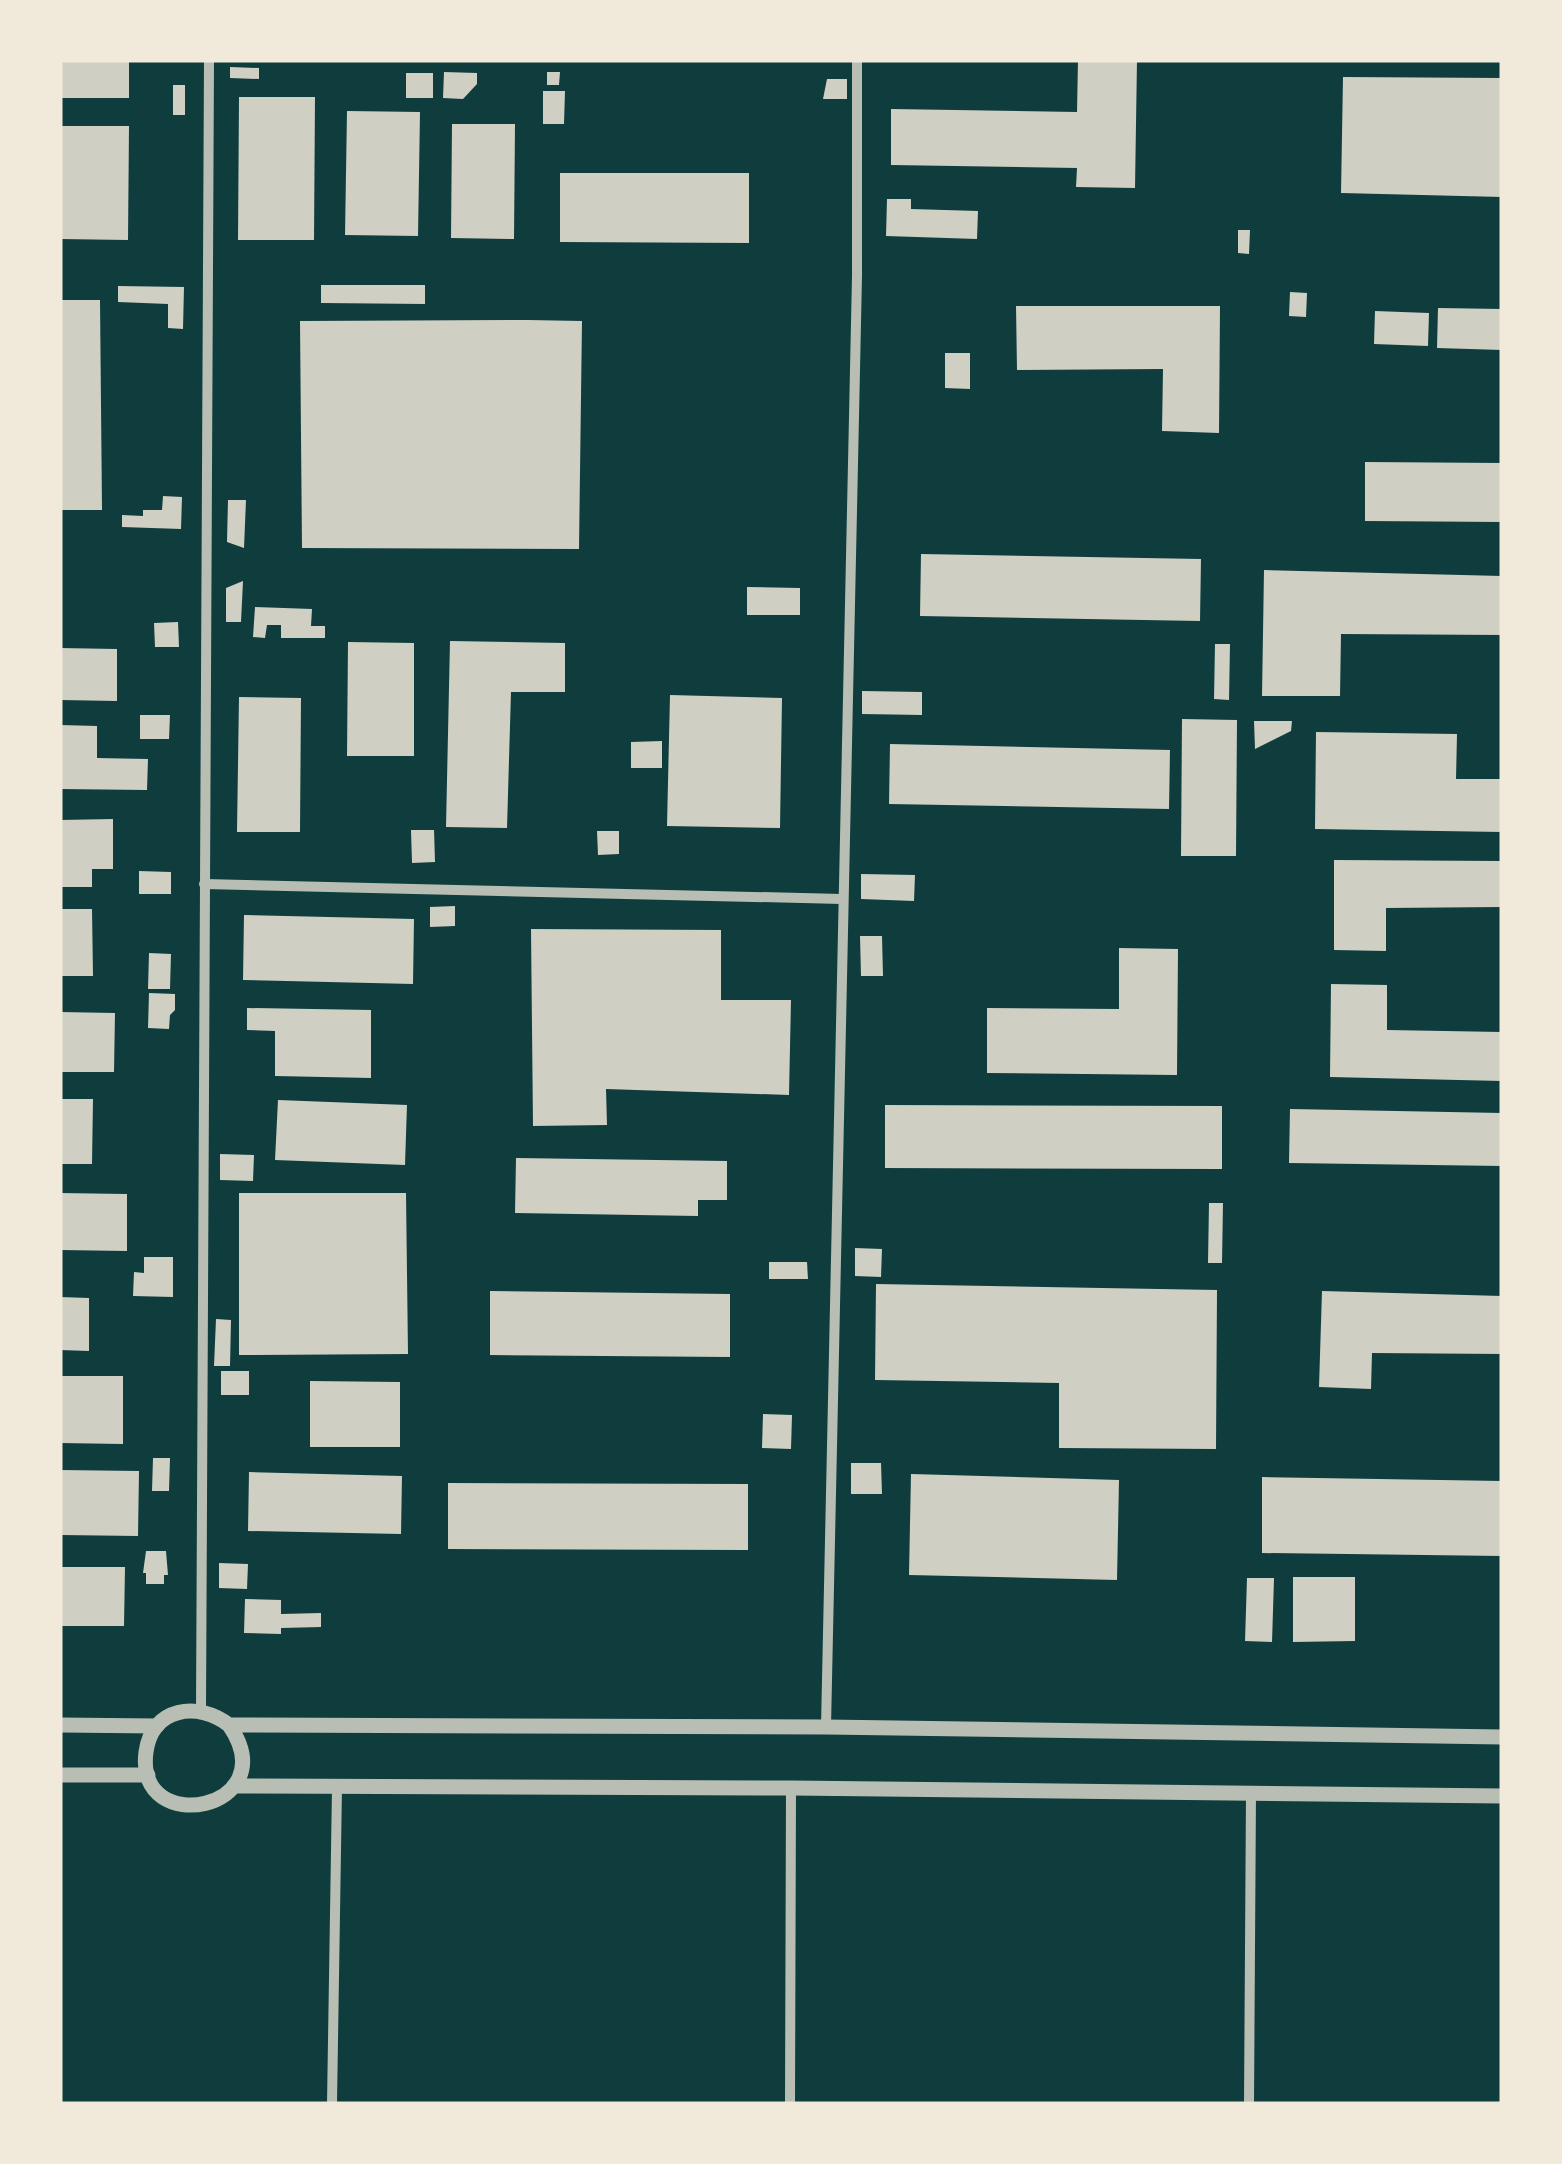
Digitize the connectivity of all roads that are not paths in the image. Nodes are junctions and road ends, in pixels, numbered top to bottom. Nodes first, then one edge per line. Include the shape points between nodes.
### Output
1 (208, 60) edge
2 (858, 60) edge
3 (204, 884) junction
4 (842, 899) junction
5 (201, 1710) junction
6 (60, 1725) edge
7 (229, 1725) junction
8 (157, 1726) junction
9 (826, 1727) junction
10 (1502, 1737) edge
11 (60, 1775) edge
12 (148, 1775) junction
13 (234, 1786) junction
14 (337, 1788) junction
15 (790, 1788) junction
16 (1251, 1792) junction
17 (1502, 1796) edge
18 (332, 2104) edge
19 (790, 2104) edge
20 (1250, 2104) edge

1 - 3 street
2 - 4 street
3 - 4 street
3 - 5 street
4 - 9 street
5 - 7 street
5 - 8 street via 185,1710
6 - 8 street
7 - 9 street
7 - 13 street via 242,1762
8 - 12 street via 146,1750
9 - 10 street
11 - 12 street
12 - 13 street via 180,1805 210,1804
13 - 14 street
14 - 15 street
14 - 18 street
15 - 16 street
15 - 19 street
16 - 17 street
16 - 20 street

